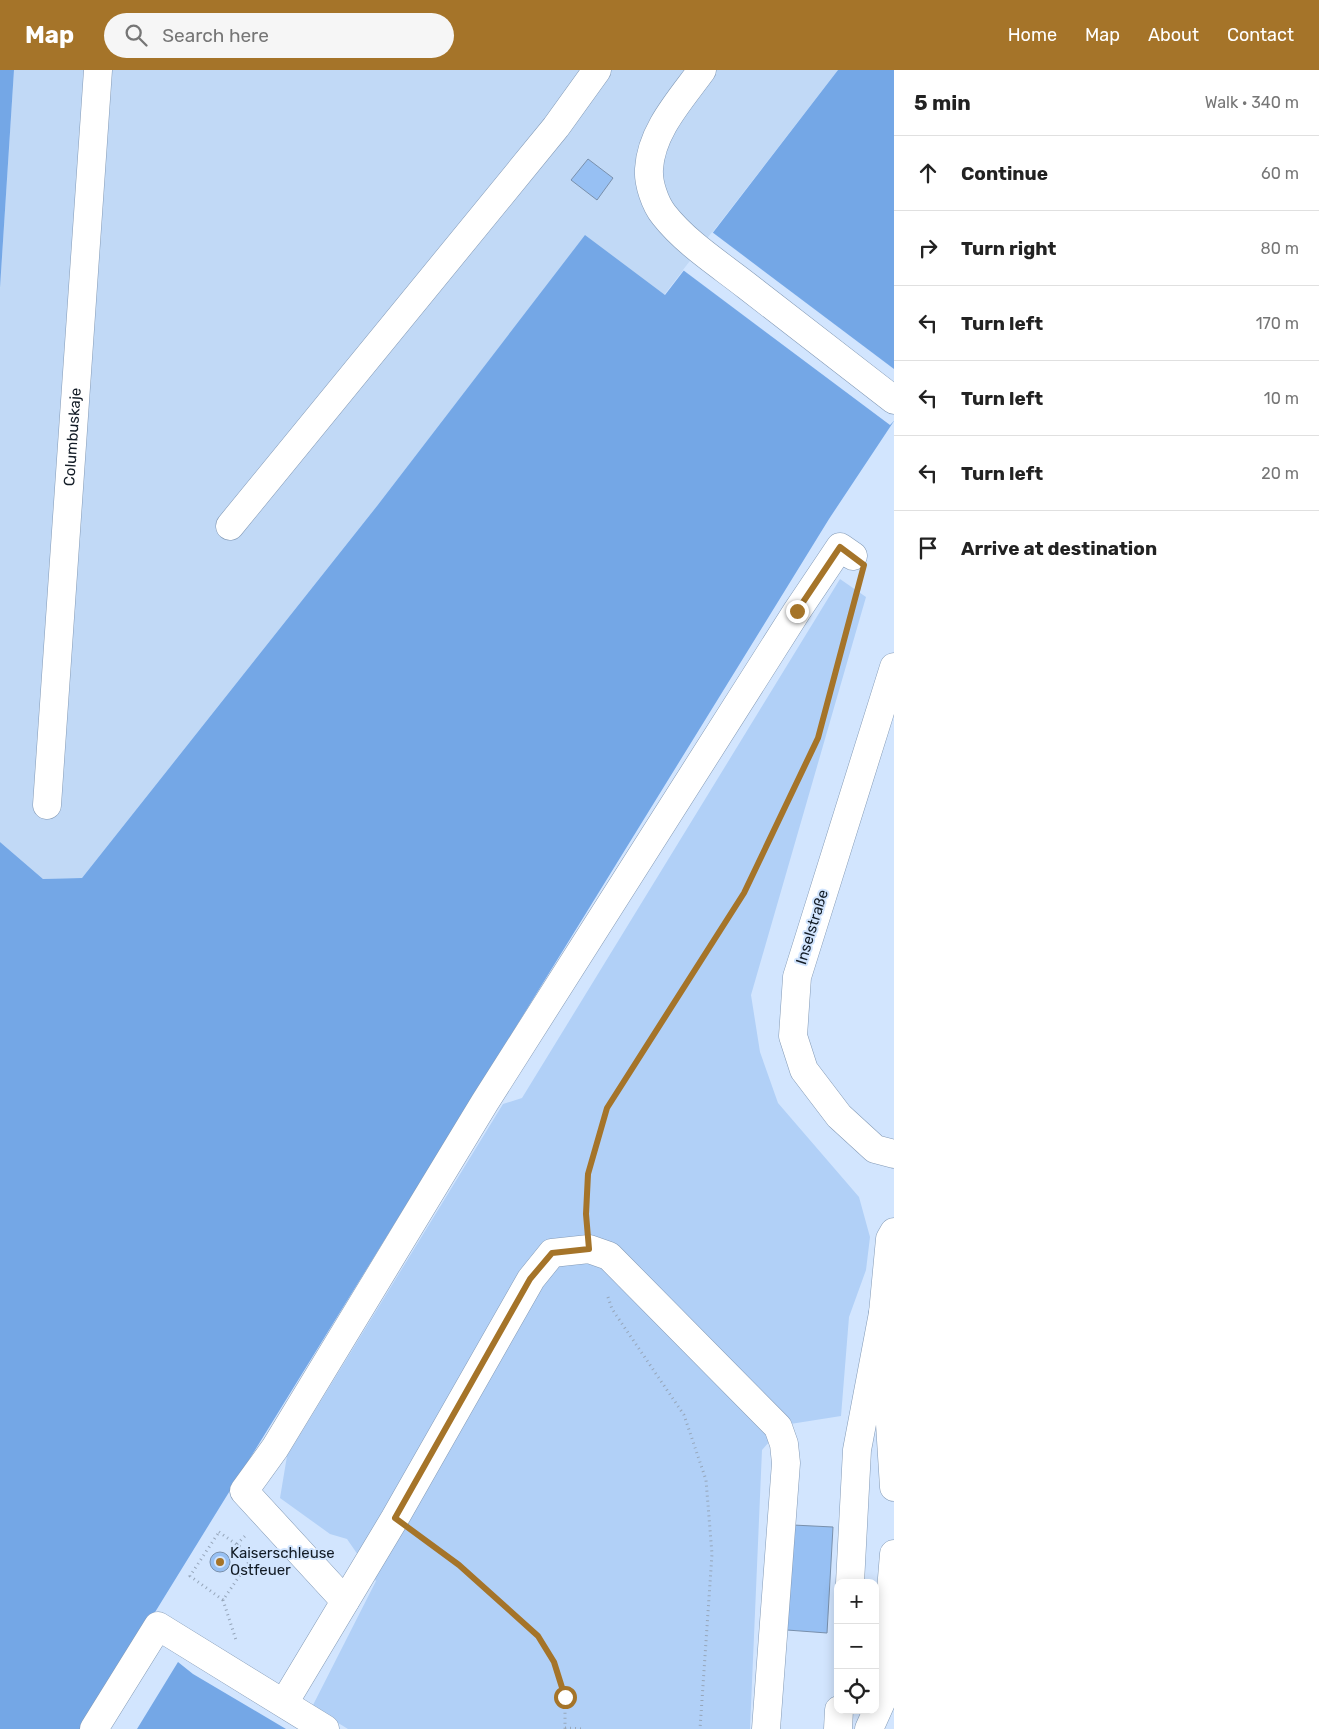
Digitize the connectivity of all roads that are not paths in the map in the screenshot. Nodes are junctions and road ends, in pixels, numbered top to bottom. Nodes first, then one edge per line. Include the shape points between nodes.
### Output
1 (98, 70) edge
2 (597, 70) edge
3 (702, 70) edge
4 (894, 400) edge
5 (230, 526) dead end
6 (853, 556) road end
7 (894, 667) edge
8 (47, 805) dead end
9 (894, 1154) edge
10 (894, 1232) edge
11 (883, 1313) junction
12 (894, 1487) edge
13 (894, 1554) edge
14 (850, 1579) edge
15 (345, 1602) junction
16 (284, 1703) junction
17 (839, 1714) edge
18 (94, 1729) edge
19 (325, 1729) edge
20 (766, 1729) edge
21 (838, 1729) edge
22 (869, 1729) edge

1 - 8 street, Columbuskaje
2 - 5 street via 556,127
3 - 4 street via 659,133 649,168 651,187 663,214 699,249
6 - 15 street via 840,547 797,611 485,1102 275,1448 244,1491
7 - 9 street, Inselstraße via 797,977 793,1036 804,1070 839,1116 875,1149
10 - 11 street via 890,1239
11 - 12 street
11 - 14 street via 857,1450
13 - 22 street via 882,1700
15 - 16 street
15 - 20 street via 530,1279 552,1253 589,1249 609,1256 778,1427 786,1463
16 - 18 street via 158,1626
16 - 19 street
17 - 21 street

